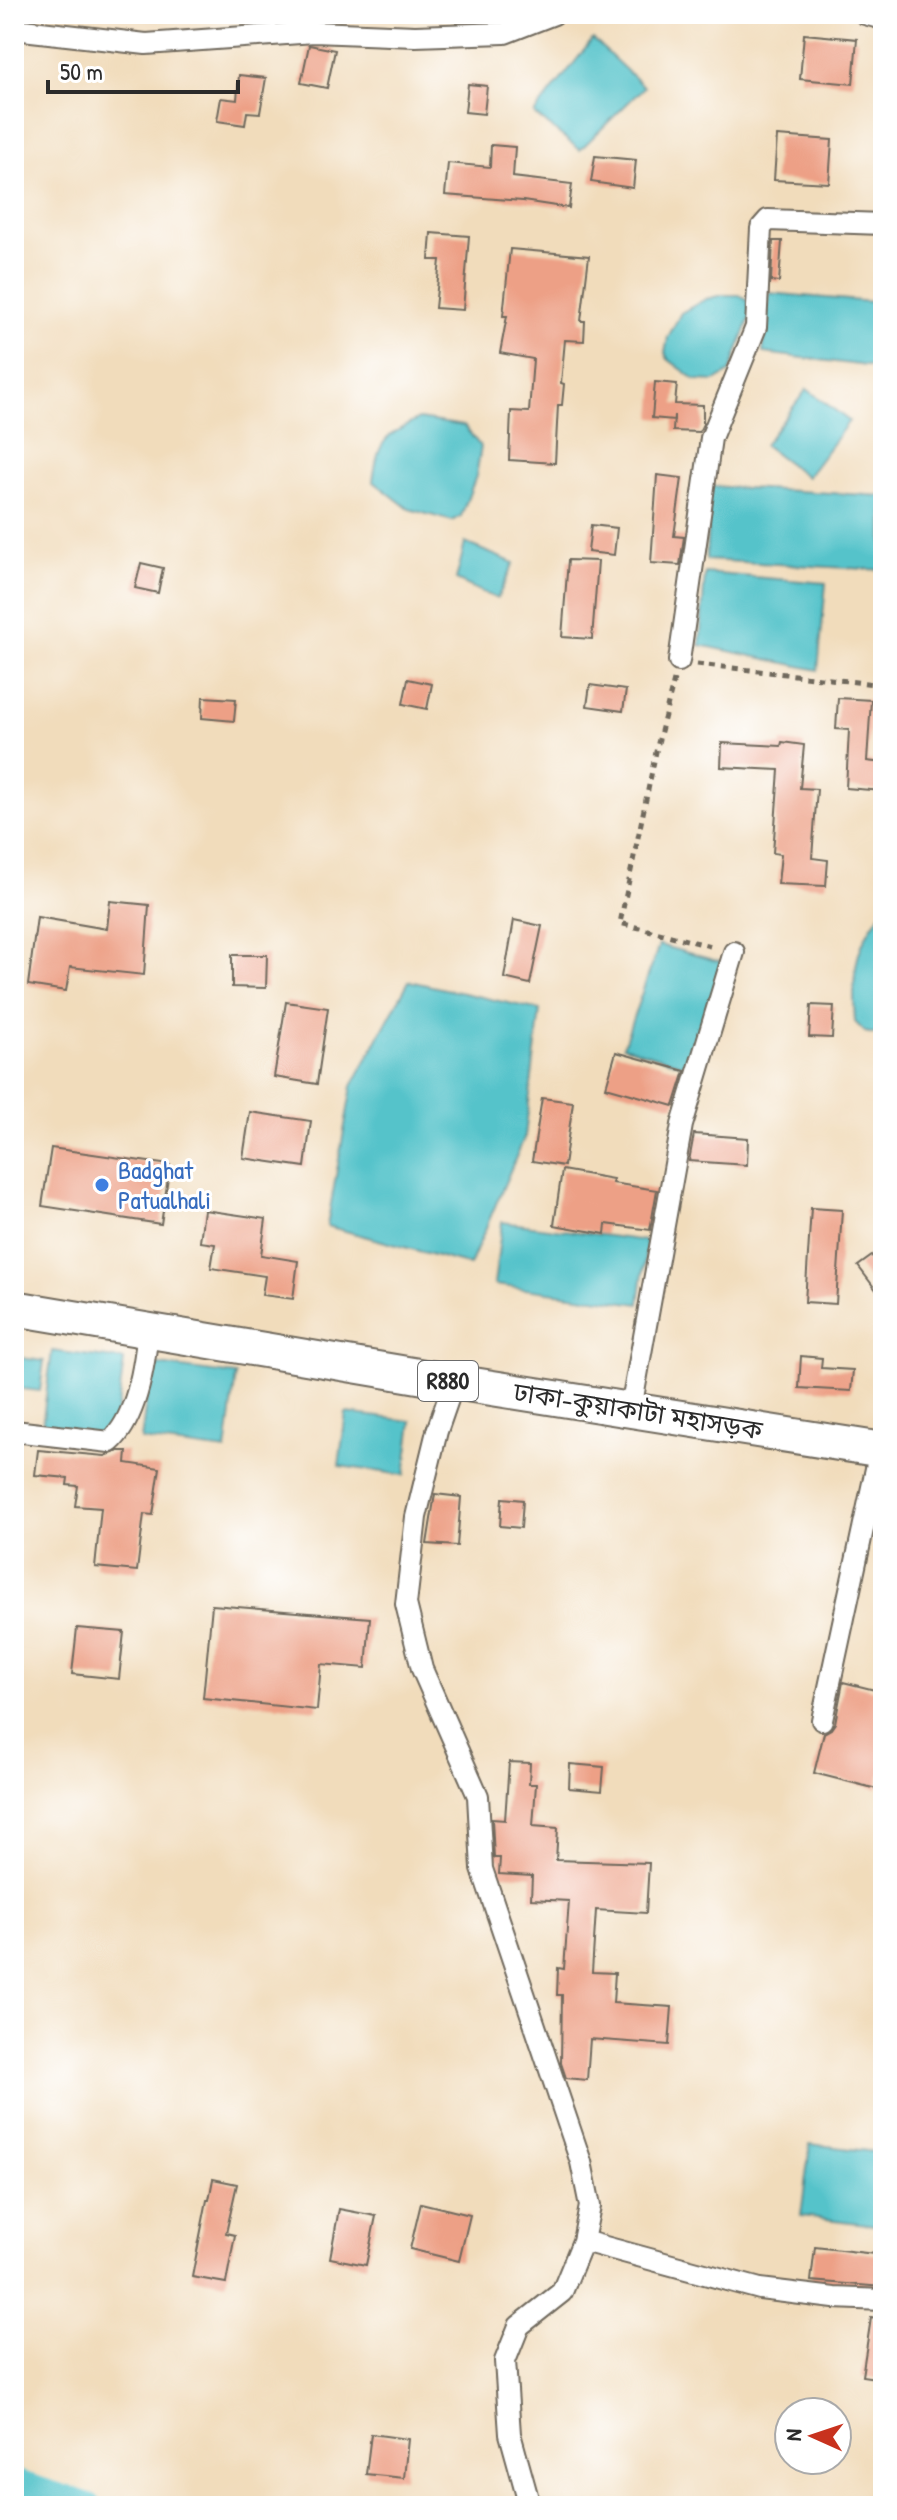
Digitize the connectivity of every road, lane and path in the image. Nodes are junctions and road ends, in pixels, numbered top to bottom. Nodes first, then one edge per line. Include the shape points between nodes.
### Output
1 (554, 14) edge
2 (865, 14) edge
3 (883, 19) edge
4 (14, 29) edge
5 (883, 224) edge
6 (679, 661) junction
7 (883, 685) edge
8 (734, 952) joint
9 (14, 1308) edge
10 (148, 1329) junction
11 (454, 1382) junction
12 (631, 1409) junction
13 (14, 1431) edge
14 (882, 1450) edge
15 (822, 1720) dead end
16 (583, 2241) junction
17 (883, 2300) edge
18 (530, 2506) edge

1 - 4 street via 505,33 314,32 146,44
2 - 3 street
5 - 6 street via 768,220 761,228 756,327 711,438
6 - 7 path
6 - 8 path via 620,923
8 - 12 street via 682,1125
9 - 10 main road, ঢাকা-কুয়াকাটা মহাসড়ক / R880
10 - 11 main road, ঢাকা-কুয়াকাটা মহাসড়ক / R880
10 - 13 street via 143,1378 110,1442
11 - 12 main road, ঢাকা-কুয়াকাটা মহাসড়ক / R880
11 - 16 street via 416,1517 406,1604 422,1669 478,1796 482,1869 581,2162 590,2206
12 - 14 main road, ঢাকা-কুয়াকাটা মহাসড়ক / R880
14 - 15 street
16 - 17 street via 760,2289
16 - 18 street via 562,2292 519,2326 505,2361 510,2434

